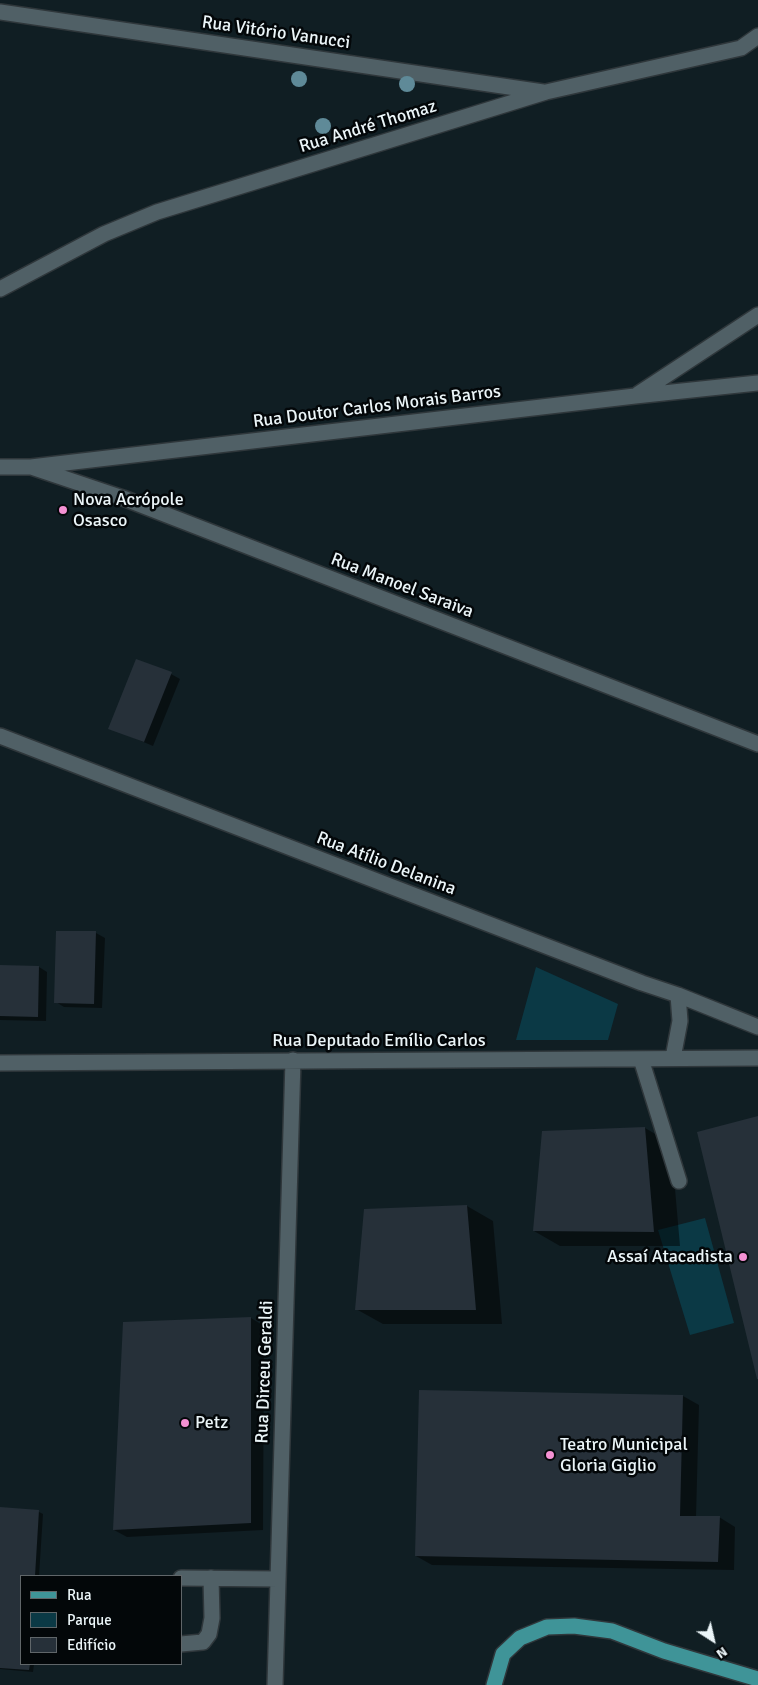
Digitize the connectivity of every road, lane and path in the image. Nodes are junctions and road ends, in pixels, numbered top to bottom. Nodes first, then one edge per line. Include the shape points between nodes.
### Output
1 (0, 12) edge
2 (758, 36) edge
3 (546, 92) junction
4 (0, 289) edge
5 (758, 315) edge
6 (758, 383) edge
7 (635, 396) junction
8 (0, 467) edge
9 (31, 467) junction
10 (0, 736) edge
11 (758, 744) edge
12 (678, 995) junction
13 (758, 1027) edge
14 (673, 1058) junction
15 (758, 1058) edge
16 (641, 1059) junction
17 (293, 1060) junction
18 (0, 1063) edge
19 (679, 1181) dead end
20 (182, 1578) edge
21 (211, 1578) junction
22 (278, 1579) junction
23 (182, 1644) edge
24 (758, 1679) edge
25 (274, 1685) edge
26 (494, 1685) edge

1 - 3 street, Rua Vitório Vanucci
2 - 3 street, Rua André Thomaz via 741,48
3 - 4 street, Rua André Thomaz via 157,212 104,234
5 - 7 street
6 - 7 street, Rua Doutor Carlos Morais Barros
7 - 9 street, Rua Doutor Carlos Morais Barros
8 - 9 street, Rua Doutor Carlos Morais Barros
9 - 11 street, Rua Manoel Saraiva via 123,498
10 - 12 street, Rua Atílio Delanina
12 - 13 street, Rua Atílio Delanina
12 - 14 street via 680,1021
14 - 15 street, Rua Deputado Emílio Carlos
14 - 16 street, Rua Deputado Emílio Carlos
16 - 17 street, Rua Deputado Emílio Carlos
16 - 19 street
17 - 18 street, Rua Deputado Emílio Carlos
17 - 22 street, Rua Dirceu Geraldi
20 - 21 street
21 - 22 street
21 - 23 street via 209,1634 203,1642
22 - 25 street, Rua Dirceu Geraldi
24 - 26 main road via 664,1651 612,1631 574,1626 547,1627 520,1638 503,1654

